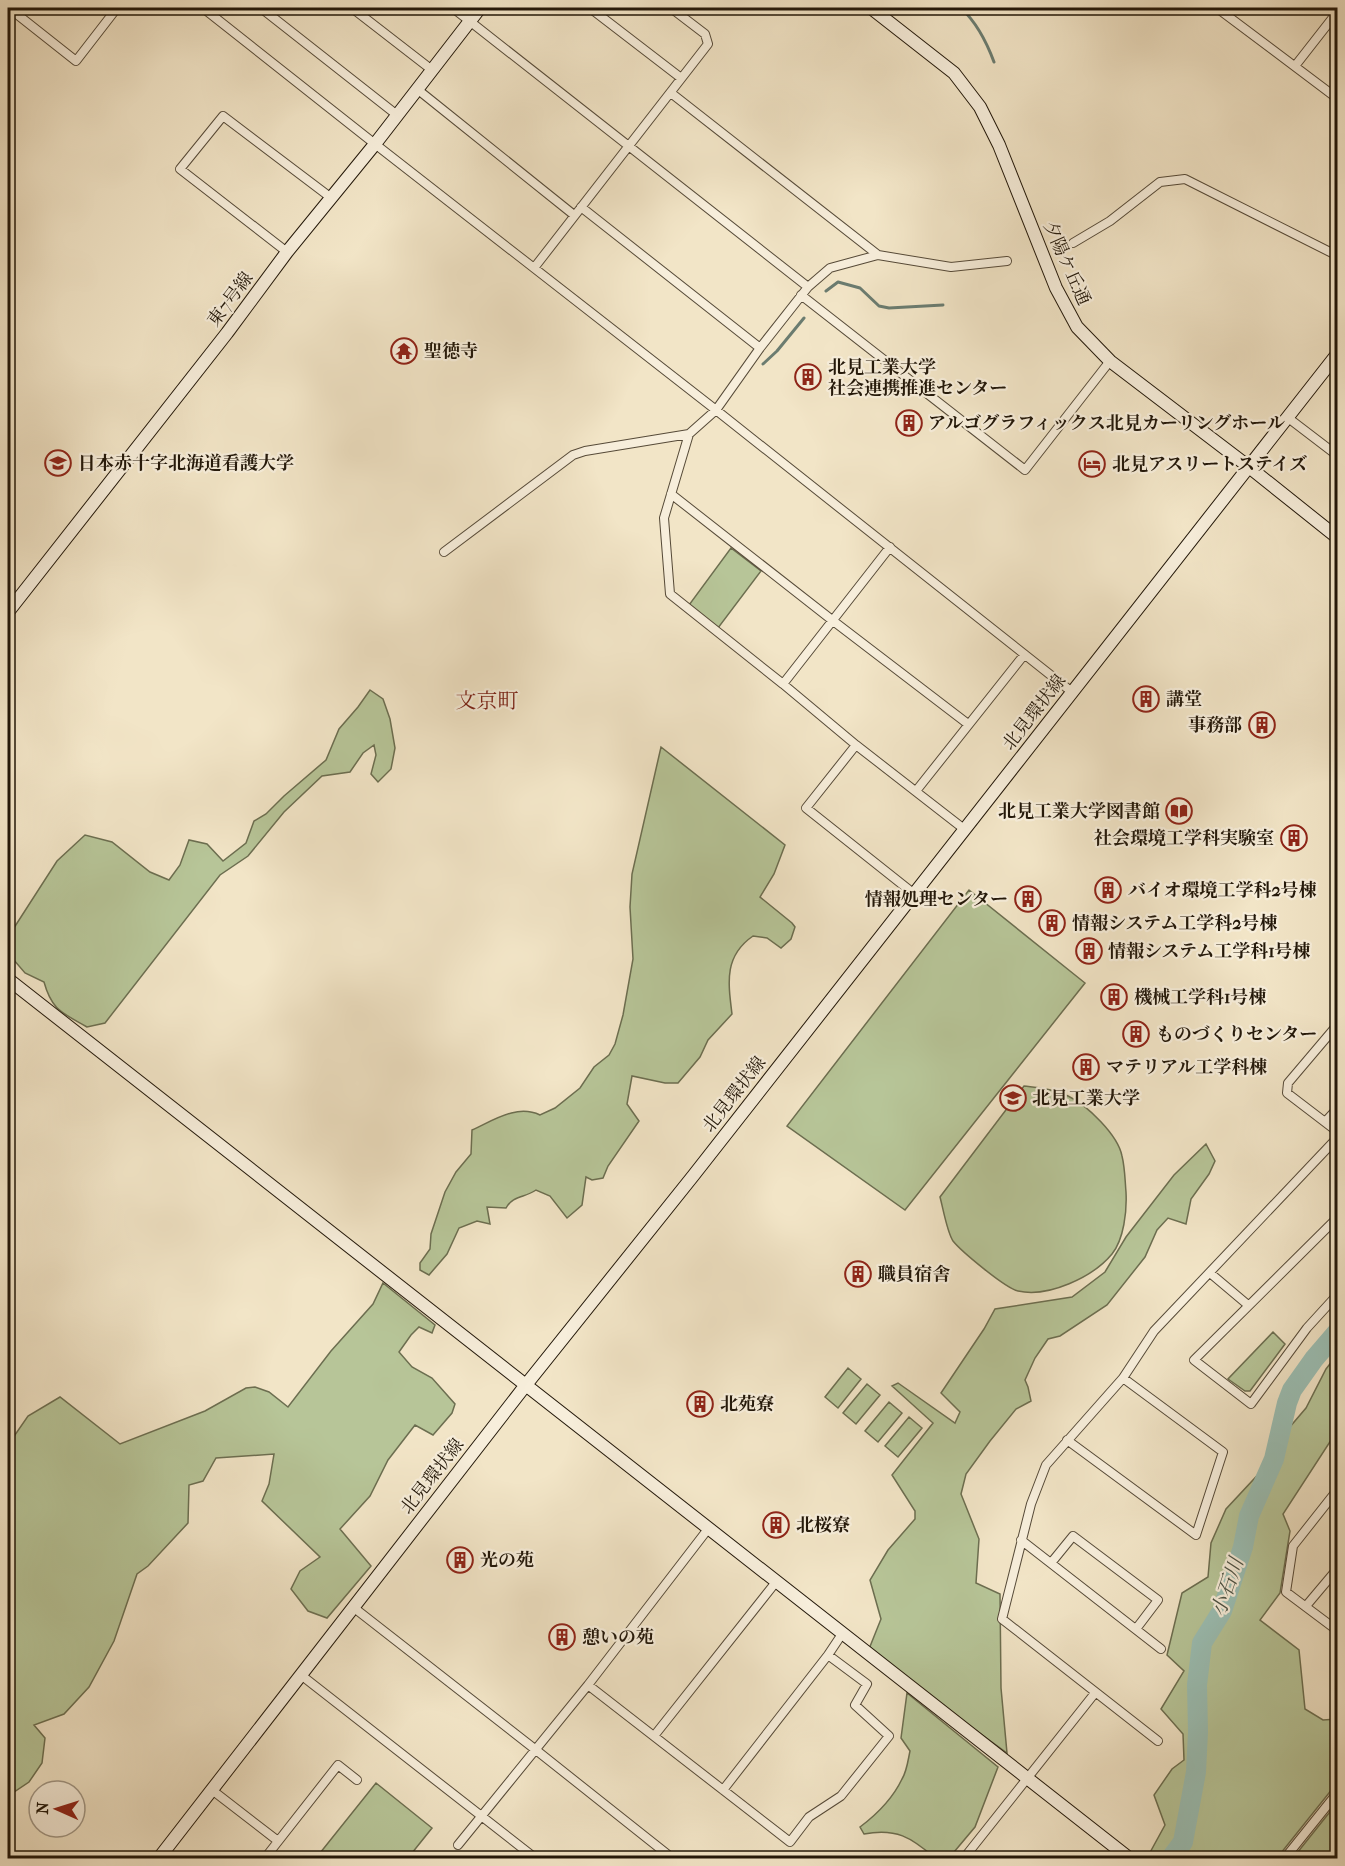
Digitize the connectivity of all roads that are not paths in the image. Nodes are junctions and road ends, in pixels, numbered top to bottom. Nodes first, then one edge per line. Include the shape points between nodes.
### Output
1 (9, 8) edge
2 (117, 8) edge
3 (203, 8) edge
4 (261, 8) edge
5 (352, 8) edge
6 (453, 8) edge
7 (480, 8) edge
8 (590, 8) edge
9 (671, 8) edge
10 (871, 8) edge
11 (1218, 8) edge
12 (215, 11) edge
13 (1338, 11) edge
14 (470, 21) junction
15 (1295, 66) junction
16 (432, 70) junction
17 (681, 78) junction
18 (417, 89) junction
19 (671, 93) junction
20 (1338, 99) edge
21 (397, 115) junction
22 (375, 144) junction
23 (629, 146) junction
24 (330, 198) junction
25 (581, 207) junction
26 (574, 215) junction
27 (1073, 243) dead end
28 (287, 252) junction
29 (878, 255) junction
30 (1338, 256) edge
31 (1007, 261) dead end
32 (534, 268) junction
33 (808, 287) junction
34 (801, 295) junction
35 (760, 348) junction
36 (1338, 353) edge
37 (1110, 362) junction
38 (716, 410) junction
39 (1287, 417) junction
40 (689, 434) junction
41 (1338, 456) edge
42 (1249, 467) junction
43 (671, 494) junction
44 (1338, 538) edge
45 (890, 547) junction
46 (444, 552) dead end
47 (8, 612) edge
48 (832, 621) junction
49 (1024, 655) junction
50 (783, 684) junction
51 (1072, 692) junction
52 (968, 724) junction
53 (856, 745) junction
54 (916, 790) junction
55 (964, 829) junction
56 (913, 893) junction
57 (8, 979) edge
58 (1338, 1024) edge
59 (1338, 1107) edge
60 (1325, 1122) junction
61 (1338, 1132) edge
62 (1338, 1137) edge
63 (1338, 1216) edge
64 (1216, 1279) junction
65 (1338, 1294) edge
66 (1248, 1305) junction
67 (1123, 1378) junction
68 (525, 1386) junction
69 (1067, 1440) junction
70 (1338, 1489) edge
71 (708, 1529) junction
72 (1021, 1540) junction
73 (1052, 1563) junction
74 (1338, 1568) edge
75 (776, 1582) junction
76 (1306, 1606) junction
77 (353, 1607) junction
78 (1136, 1629) junction
79 (1338, 1631) edge
80 (842, 1634) junction
81 (1161, 1649) dead end
82 (828, 1655) junction
83 (301, 1675) junction
84 (588, 1685) junction
85 (1095, 1693) junction
86 (654, 1736) junction
87 (1158, 1741) dead end
88 (536, 1750) junction
89 (1027, 1779) junction
90 (357, 1780) dead end
91 (212, 1790) junction
92 (723, 1790) junction
93 (1338, 1792) edge
94 (482, 1817) junction
95 (279, 1841) junction
96 (458, 1845) dead end
97 (159, 1858) edge
98 (265, 1858) edge
99 (535, 1858) edge
100 (672, 1858) edge
101 (964, 1858) edge
102 (1129, 1858) edge
103 (1285, 1858) edge

1 - 2 street via 76,61
3 - 12 street
4 - 21 street
5 - 16 street
6 - 14 street
7 - 14 street, 東7号線
8 - 17 street
9 - 17 street via 705,34 708,44
10 - 37 street, 夕陽ケ丘通 via 954,73 980,107 1056,288 1077,327
11 - 15 street
12 - 22 street
13 - 15 street
14 - 16 street, 東7号線
14 - 23 street
15 - 20 street
16 - 18 street, 東7号線
17 - 19 street
18 - 21 street, 東7号線
18 - 26 street
19 - 23 street
19 - 29 street
21 - 22 street, 東7号線
22 - 24 street, 東7号線
22 - 32 street
23 - 25 street
23 - 33 street
24 - 28 street, 東7号線
24 - 28 street via 224,116 180,170
25 - 26 street
25 - 35 street
26 - 32 street
27 - 30 street via 1110,221 1160,182 1185,179
28 - 47 street, 東7号線
29 - 31 street via 951,267
29 - 33 street via 831,268
32 - 38 street
33 - 34 street
34 - 35 street
34 - 37 street via 1025,470
35 - 38 street
36 - 39 street, 北見環状線
37 - 42 street, 夕陽ケ丘通
38 - 40 street
38 - 45 street
39 - 41 street
39 - 42 street, 北見環状線
40 - 43 street
40 - 46 street via 573,455
42 - 44 street, 夕陽ケ丘通
42 - 51 street, 北見環状線
43 - 48 street
43 - 50 street via 664,518 670,594
45 - 48 street
45 - 49 street
48 - 50 street
48 - 52 street
49 - 51 street
49 - 52 street
50 - 53 street
51 - 55 street, 北見環状線
52 - 54 street
53 - 54 street
53 - 56 street via 806,808
54 - 55 street
55 - 56 street, 北見環状線
56 - 68 street, 北見環状線
57 - 68 street
58 - 60 street via 1288,1083 1287,1094
59 - 60 street
60 - 61 street
62 - 64 street
63 - 66 street
64 - 66 street
64 - 67 street via 1154,1331
65 - 66 street via 1307,1328 1251,1404 1194,1360
67 - 69 street
67 - 69 street via 1223,1452 1197,1535
68 - 71 street
68 - 77 street, 北見環状線
69 - 72 street via 1046,1465
70 - 76 street via 1293,1546 1286,1592
71 - 75 street
71 - 84 street
72 - 73 street
72 - 85 street via 1002,1619
73 - 78 street
73 - 78 street via 1073,1536 1158,1600
74 - 76 street
75 - 80 street
75 - 86 street
76 - 79 street
77 - 83 street, 北見環状線
77 - 88 street
78 - 81 street
80 - 82 street
80 - 89 street
82 - 92 street
82 - 92 street via 867,1684 855,1705 889,1736 841,1796 809,1817 790,1842
83 - 91 street, 北見環状線
83 - 94 street
84 - 86 street
84 - 88 street
85 - 87 street
85 - 89 street
86 - 92 street
88 - 94 street
88 - 100 street
89 - 101 street
89 - 102 street
90 - 95 street via 338,1765
91 - 95 street
91 - 97 street, 北見環状線
93 - 103 street
94 - 96 street
94 - 99 street
95 - 98 street

